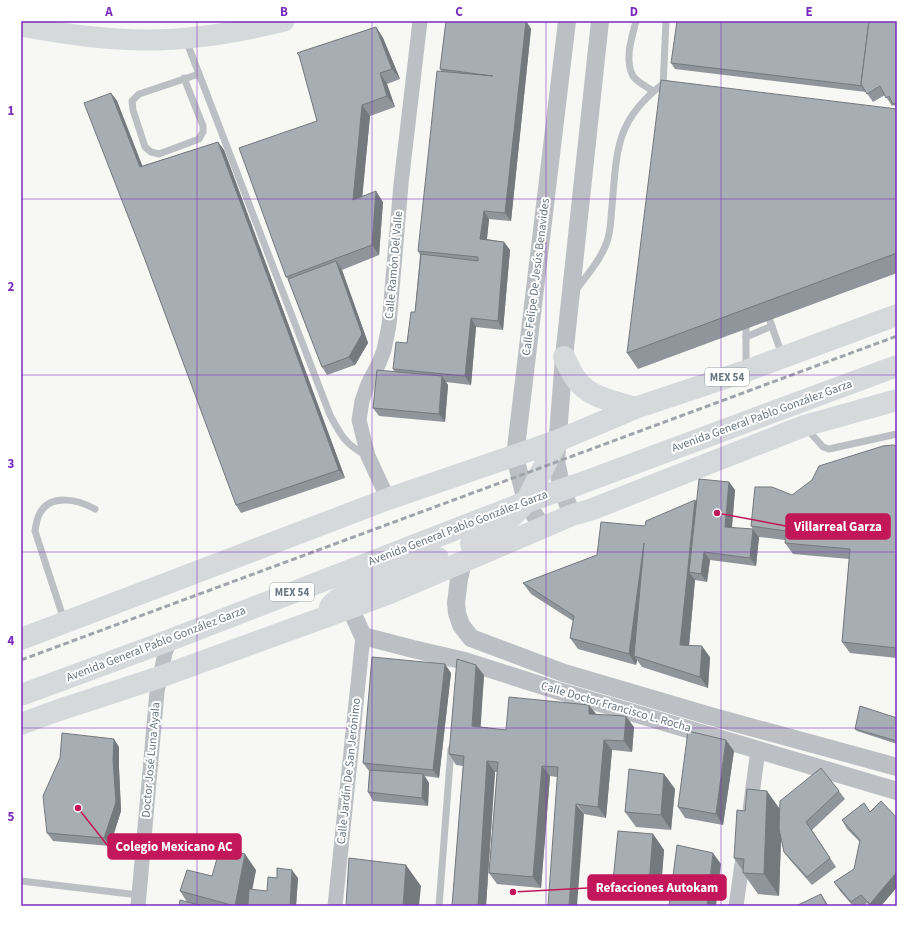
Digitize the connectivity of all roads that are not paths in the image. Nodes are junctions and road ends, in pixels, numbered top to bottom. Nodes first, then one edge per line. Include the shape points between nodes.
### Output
1 (284, 21) edge
2 (420, 21) edge
3 (567, 21) edge
4 (600, 21) edge
5 (636, 21) edge
6 (666, 21) edge
7 (21, 26) edge
8 (185, 38) junction
9 (199, 74) junction
10 (184, 78) junction
11 (664, 83) junction
12 (679, 85) edge
13 (653, 91) junction
14 (663, 91) edge
15 (569, 299) junction
16 (897, 315) edge
17 (769, 318) edge
18 (772, 326) junction
19 (746, 327) edge
20 (746, 337) junction
21 (564, 357) junction
22 (783, 357) junction
23 (897, 366) edge
24 (746, 371) junction
25 (897, 400) edge
26 (635, 408) junction
27 (804, 426) junction
28 (897, 434) edge
29 (558, 441) junction
30 (368, 456) junction
31 (515, 456) junction
32 (562, 489) junction
33 (388, 499) junction
34 (526, 502) junction
35 (95, 509) dead end
36 (572, 515) junction
37 (543, 528) junction
38 (463, 562) junction
39 (350, 608) junction
40 (322, 618) junction
41 (65, 623) junction
42 (363, 636) junction
43 (471, 638) junction
44 (21, 639) edge
45 (170, 640) junction
46 (464, 661) junction
47 (564, 673) junction
48 (160, 678) junction
49 (558, 691) junction
50 (21, 695) edge
51 (710, 716) junction
52 (21, 724) edge
53 (707, 734) junction
54 (451, 744) edge
55 (758, 750) junction
56 (897, 767) edge
57 (897, 791) edge
58 (21, 881) edge
59 (139, 901) edge
60 (335, 906) edge
61 (439, 906) edge
62 (736, 906) edge

1 - 8 main road
2 - 30 street, Calle Ramón Del Valle via 401,184 389,326 380,363 362,400 359,420
3 - 31 street, Calle Felipe De Jesús Benavides
4 - 15 street
5 - 13 lane via 630,44 629,63 633,77
6 - 11 lane
7 - 8 main road via 119,39
8 - 9 lane
9 - 10 lane
9 - 30 lane via 330,415 344,440
10 - 10 lane via 138,94 132,101 145,147 150,152 159,154 199,138 203,132
11 - 12 lane
11 - 13 lane
11 - 14 lane
13 - 15 lane via 633,113 623,130 617,151 609,234 603,251
15 - 21 street
16 - 22 main road, MEX 54
17 - 18 lane
18 - 20 lane
18 - 22 lane
19 - 20 lane
20 - 24 lane
21 - 26 main road via 576,380 586,389 597,396
21 - 29 street
22 - 24 main road, MEX 54
23 - 32 main road, Avenida General Pablo González Garza / MEX 54
24 - 26 main road, MEX 54
25 - 27 main road, Avenida General Pablo González Garza
26 - 29 main road, MEX 54
27 - 28 lane via 823,447 829,449
27 - 36 main road, Avenida General Pablo González Garza
29 - 31 main road, MEX 54
29 - 32 street via 556,461
29 - 34 main road
30 - 33 street, Calle Ramón Del Valle
31 - 33 main road, MEX 54
31 - 34 street, Calle Felipe De Jesús Benavides
32 - 34 main road, Avenida General Pablo González Garza / MEX 54
32 - 36 street
33 - 41 main road, MEX 54
34 - 37 street, Calle Felipe De Jesús Benavides
34 - 40 main road via 498,531 456,552 383,577 340,597 332,603
34 - 45 main road, Avenida General Pablo González Garza / MEX 54
35 - 41 lane via 85,503 62,499 50,503 41,511 37,520 35,531
36 - 37 main road, Avenida General Pablo González Garza
37 - 38 main road, Avenida General Pablo González Garza
38 - 39 main road, Avenida General Pablo González Garza
38 - 43 street via 456,608 461,625
39 - 40 main road, Avenida General Pablo González Garza
39 - 42 street
40 - 48 main road, Avenida General Pablo González Garza
41 - 44 main road, MEX 54
42 - 46 street, Calle Doctor Francisco L. Rocha
42 - 60 street, Calle Jardín De San Jerónimo
43 - 46 street
43 - 47 street, Calle Doctor Francisco L. Rocha
45 - 48 street, Doctor José Luna Ayala
45 - 50 main road, Avenida General Pablo González Garza / MEX 54
46 - 49 street, Calle Doctor Francisco L. Rocha
47 - 49 street
47 - 51 street, Calle Doctor Francisco L. Rocha
48 - 52 main road, Avenida General Pablo González Garza
48 - 59 street, Doctor José Luna Ayala
49 - 53 street, Calle Doctor Francisco L. Rocha
51 - 53 street
51 - 56 street, Calle Doctor Francisco L. Rocha
53 - 55 street, Calle Doctor Francisco L. Rocha
54 - 61 lane
55 - 57 street, Calle Doctor Francisco L. Rocha
55 - 62 street
58 - 59 lane

